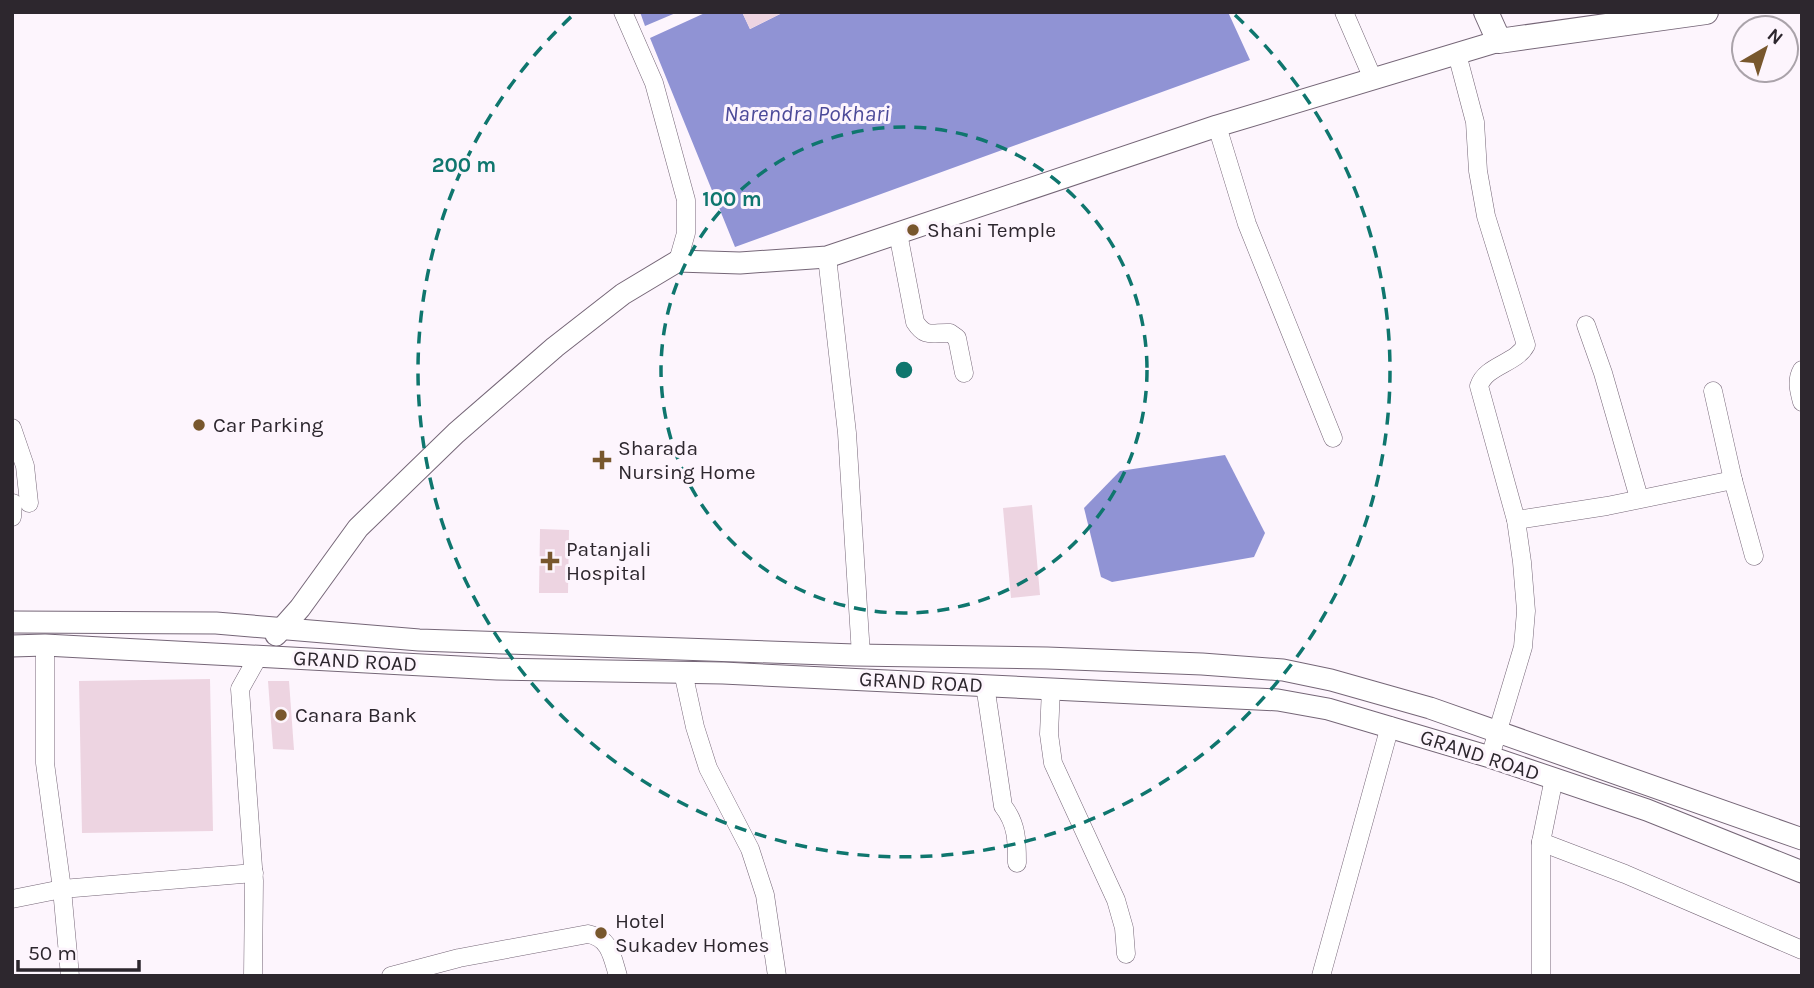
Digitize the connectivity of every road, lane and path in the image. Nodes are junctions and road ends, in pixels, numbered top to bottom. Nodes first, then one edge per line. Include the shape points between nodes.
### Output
1 (624, 12) edge
2 (1344, 12) edge
3 (1486, 12) edge
4 (1706, 12) edge
5 (1499, 41) junction
6 (1457, 54) junction
7 (1373, 79) junction
8 (1217, 126) junction
9 (898, 233) junction
10 (827, 257) junction
11 (678, 261) junction
12 (1586, 325) dead end
13 (1802, 370) edge
14 (964, 373) dead end
15 (1713, 391) dead end
16 (1802, 401) edge
17 (12, 428) edge
18 (1333, 438) dead end
19 (1733, 480) junction
20 (1639, 498) junction
21 (18, 508) edge
22 (1516, 520) junction
23 (1754, 556) dead end
24 (12, 622) edge
25 (283, 627) junction
26 (45, 645) junction
27 (12, 646) edge
28 (259, 655) junction
29 (861, 655) junction
30 (683, 672) junction
31 (985, 685) junction
32 (1051, 688) junction
33 (1390, 726) junction
34 (1497, 732) junction
35 (1490, 757) junction
36 (1553, 778) junction
37 (1802, 839) edge
38 (1541, 842) junction
39 (1017, 863) dead end
40 (1802, 872) edge
41 (254, 873) junction
42 (62, 889) junction
43 (12, 899) edge
44 (1802, 950) edge
45 (1126, 954) dead end
46 (70, 976) edge
47 (253, 976) edge
48 (391, 976) edge
49 (618, 976) edge
50 (777, 976) edge
51 (1321, 976) edge
52 (1541, 976) edge

1 - 11 street via 654,83 686,200 686,233
2 - 7 street
3 - 5 highway
4 - 5 highway
5 - 6 main road
6 - 7 main road
6 - 22 street via 1475,122 1486,216 1526,345 1486,375 1479,386
7 - 8 main road
8 - 9 main road
8 - 18 street via 1247,224
9 - 10 main road
9 - 14 street via 915,321 921,331 950,333 957,338
10 - 11 main road via 740,264
10 - 29 street via 847,433
11 - 25 main road via 623,294 456,433 358,528
12 - 20 street
13 - 16 street via 1798,389
15 - 19 street
17 - 21 street via 25,466
19 - 20 street
19 - 23 street
20 - 22 street
22 - 34 street via 1526,611 1523,647
24 - 25 main road, GRAND ROAD
25 - 28 main road
25 - 29 main road, GRAND ROAD via 419,640
26 - 27 main road, GRAND ROAD
26 - 28 main road, GRAND ROAD
26 - 42 street via 45,763
28 - 30 main road, GRAND ROAD via 497,669
28 - 41 street via 240,689
29 - 34 main road, GRAND ROAD via 1047,658 1283,670 1430,708
30 - 31 main road, GRAND ROAD
30 - 50 street via 708,768 750,849 765,895
31 - 32 main road, GRAND ROAD
31 - 39 street via 1003,806 1016,829
32 - 33 main road, GRAND ROAD via 1278,700
32 - 45 street via 1049,734 1054,763 1116,900
33 - 35 main road, GRAND ROAD
33 - 51 street
34 - 35 street
34 - 37 main road, GRAND ROAD
35 - 36 main road, GRAND ROAD
36 - 38 street
36 - 40 main road, GRAND ROAD
38 - 44 street
38 - 52 street
41 - 42 street
41 - 47 street
42 - 43 street
42 - 46 street
48 - 49 street via 588,934 606,942

